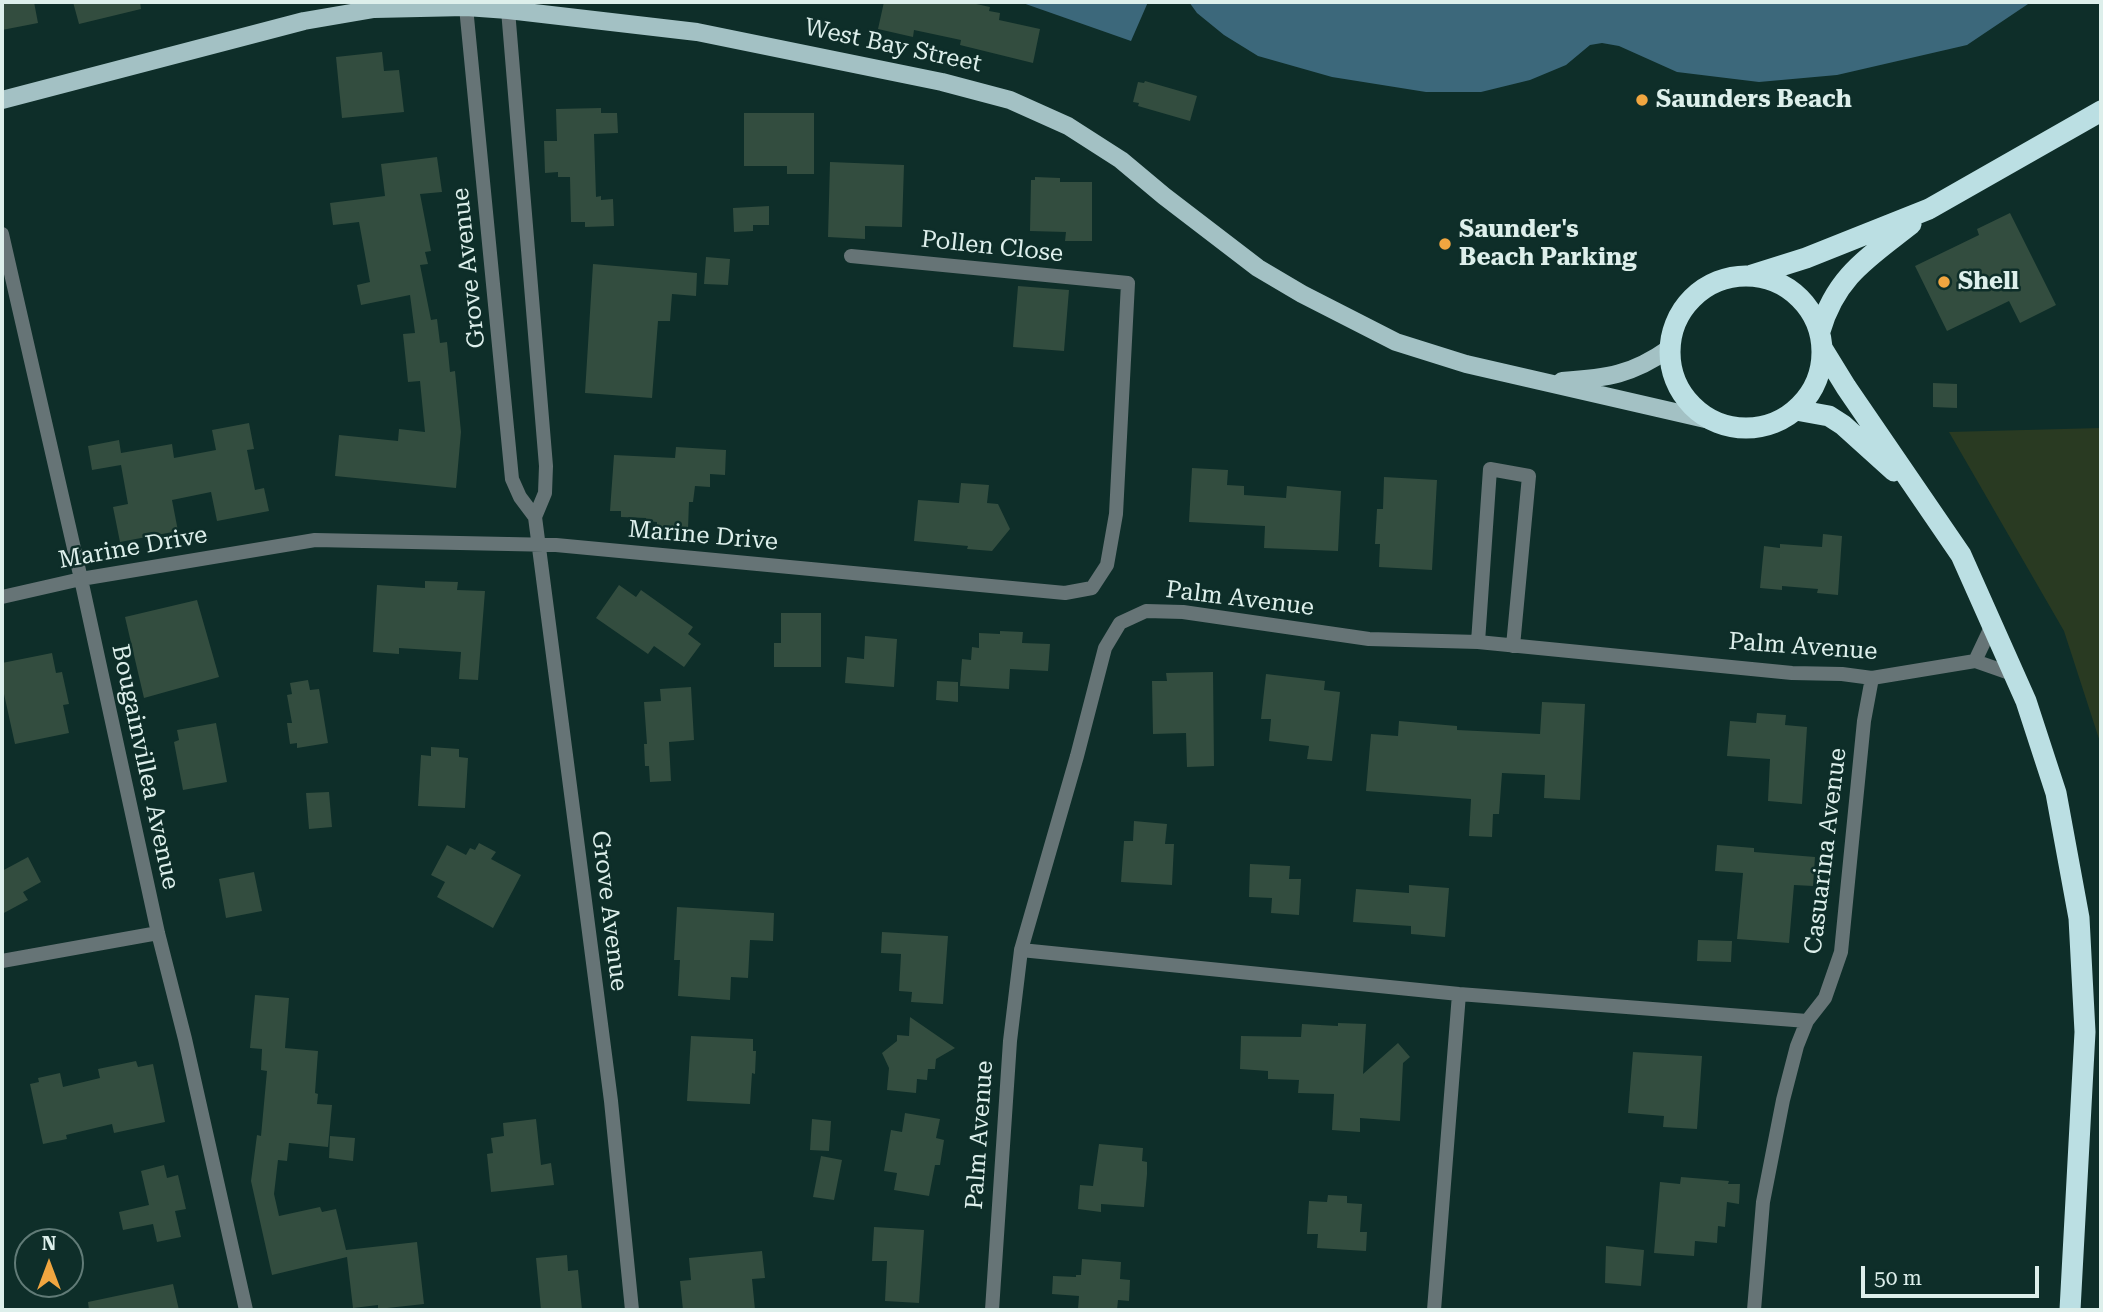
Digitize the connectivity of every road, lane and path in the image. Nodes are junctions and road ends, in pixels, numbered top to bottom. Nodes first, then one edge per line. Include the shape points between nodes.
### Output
1 (466, 7) junction
2 (508, 10) junction
3 (2, 100) edge
4 (2101, 111) edge
5 (1929, 209) junction
6 (2, 234) edge
7 (851, 256) dead end
8 (1750, 276) junction
9 (1128, 283) joint
10 (1821, 339) junction
11 (1670, 348) junction
12 (1541, 382) junction
13 (1796, 410) junction
14 (1714, 421) junction
15 (1929, 507) junction
16 (535, 517) junction
17 (539, 545) junction
18 (81, 579) junction
19 (2, 597) edge
20 (1993, 623) junction
21 (1478, 642) junction
22 (1513, 646) junction
23 (1975, 662) junction
24 (2015, 675) junction
25 (1872, 678) junction
26 (158, 933) junction
27 (1021, 950) junction
28 (2, 961) edge
29 (1459, 994) junction
30 (1807, 1021) junction
31 (246, 1310) edge
32 (632, 1310) edge
33 (992, 1310) edge
34 (1434, 1310) edge
35 (1754, 1310) edge
36 (2070, 1310) edge

1 - 2 main road, West Bay Street
1 - 3 main road, West Bay Street via 374,9 303,21
1 - 16 street, Grove Avenue via 512,479
2 - 12 main road, West Bay Street via 697,32 1010,100 1068,126 1121,160 1258,268 1345,317 1396,342
2 - 16 street, Grove Avenue via 546,466 545,493
4 - 5 highway, West Bay Street
5 - 8 highway, West Bay Street
5 - 10 highway, West Bay Street via 1839,286 1827,307
6 - 18 street, Bougainvillea Avenue
7 - 9 street, Pollen Close
8 - 10 highway via 1793,292 1805,303
8 - 11 highway, West Bay Street via 1725,279 1699,292 1680,313
9 - 17 street, Marine Drive via 1116,514 1107,565 1093,588 1065,593
10 - 13 highway, West Bay Street via 1819,375
10 - 15 highway via 1846,387
11 - 12 main road, West Bay Street via 1633,371
11 - 14 highway, West Bay Street via 1674,374 1686,399
12 - 14 main road, West Bay Street
13 - 14 highway, West Bay Street via 1757,427
13 - 15 highway via 1829,416 1843,425
15 - 20 highway via 1961,555
16 - 17 street, Grove Avenue
17 - 18 street, Marine Drive via 315,540
17 - 32 street, Grove Avenue via 611,1101
18 - 19 street, Marine Drive
18 - 26 street, Bougainvillea Avenue
20 - 23 street
20 - 24 highway
21 - 22 street, Palm Avenue
21 - 22 street via 1490,469 1529,476
21 - 27 street, Palm Avenue via 1369,639 1183,612 1146,611 1120,623 1105,648
22 - 25 street, Palm Avenue
23 - 24 street, Palm Avenue
23 - 25 street, Palm Avenue
24 - 36 highway via 2056,793 2079,918 2085,1032
25 - 30 street, Casuarina Avenue via 1841,952 1825,998
26 - 28 street
26 - 31 street, Bougainvillea Avenue
27 - 29 street
27 - 33 street, Palm Avenue via 1009,1054
29 - 30 street
29 - 34 street
30 - 35 street, Casuarina Avenue via 1794,1056 1763,1202

